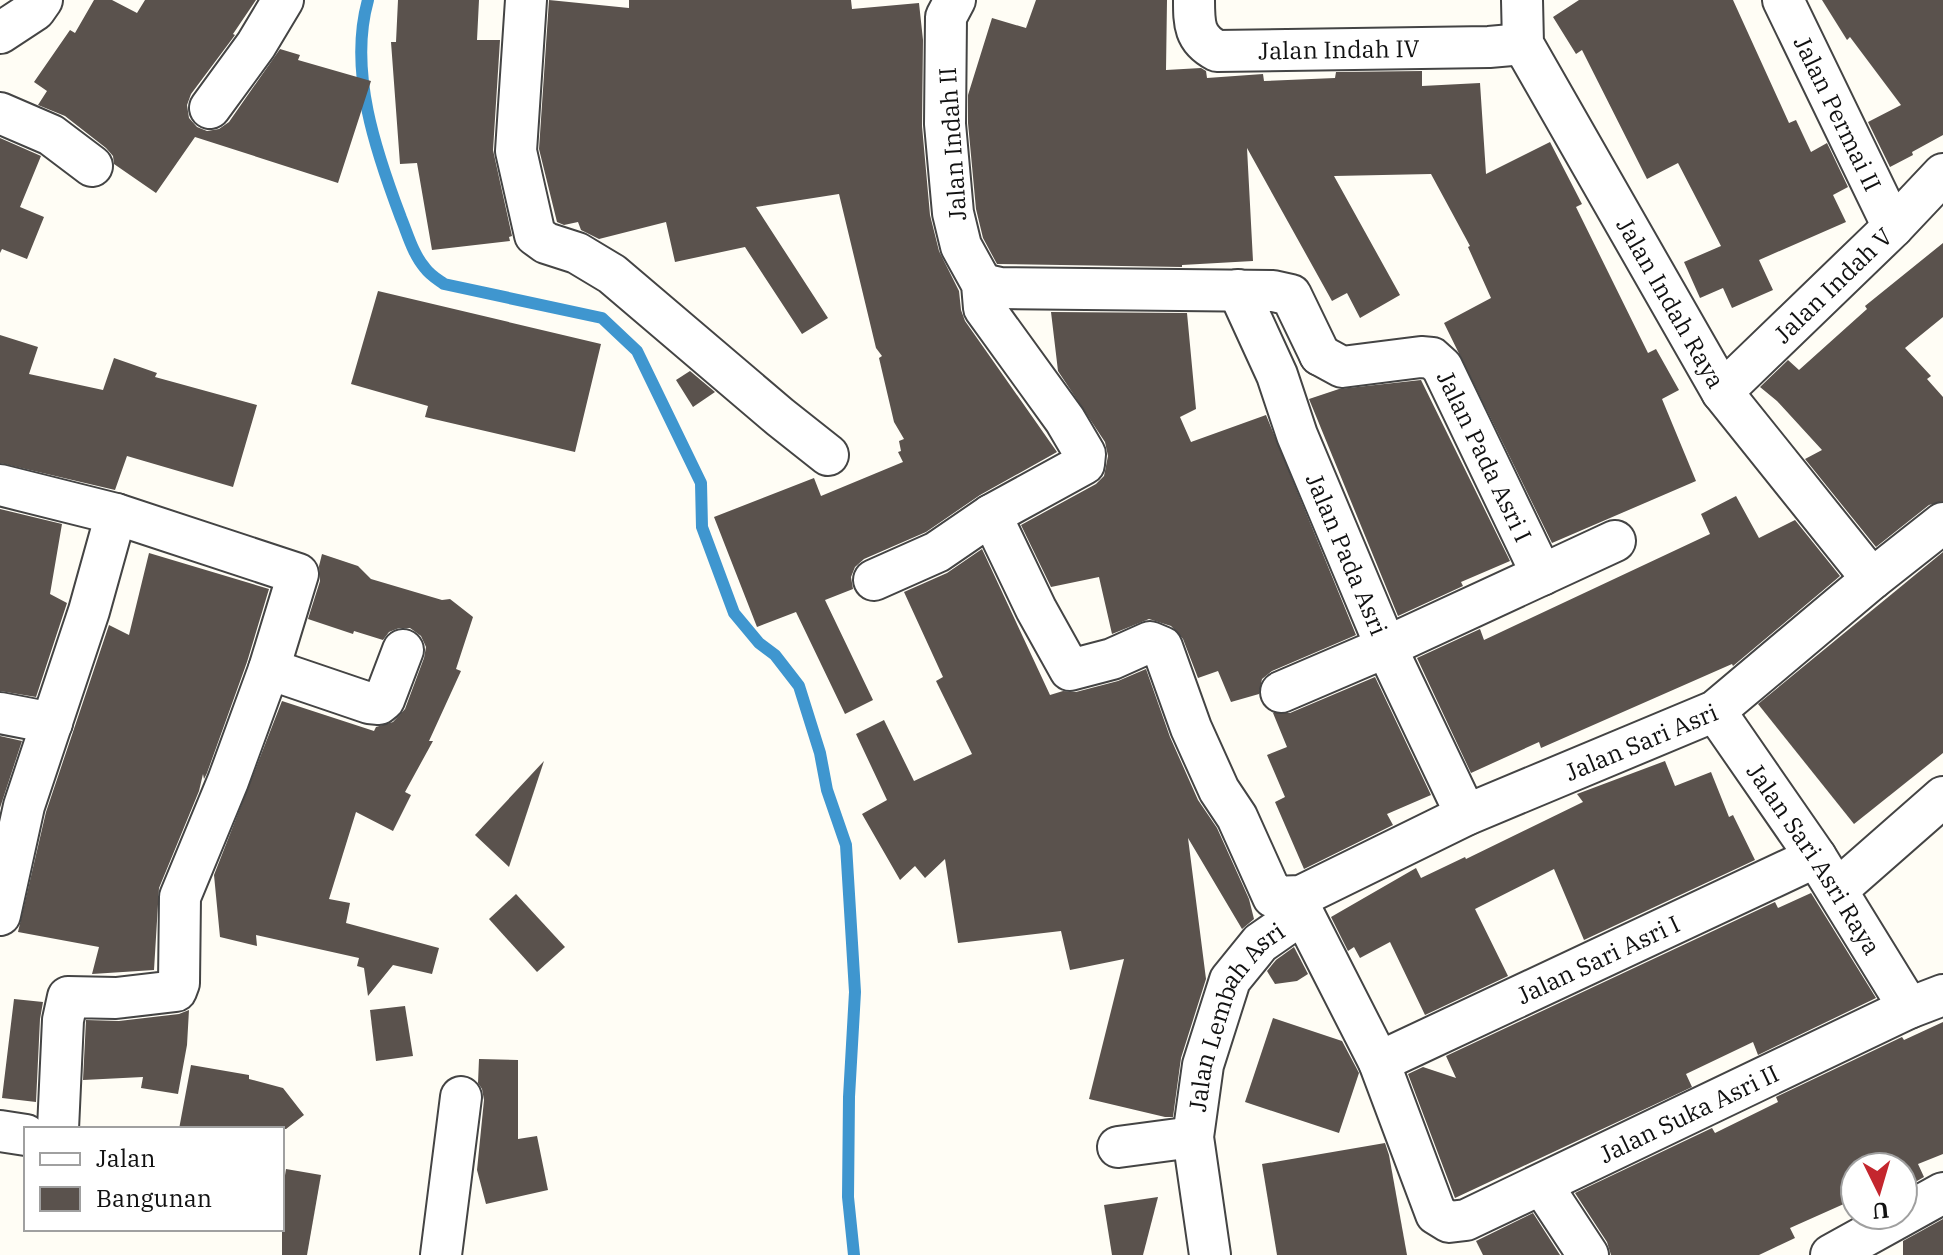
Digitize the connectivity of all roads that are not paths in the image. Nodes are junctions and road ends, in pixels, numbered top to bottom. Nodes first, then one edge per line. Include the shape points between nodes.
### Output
1 (42, 0) edge
2 (283, 0) edge
3 (526, 0) edge
4 (955, 0) edge
5 (1194, 0) edge
6 (1522, 0) edge
7 (1783, 0) edge
8 (0, 33) edge
9 (1523, 44) junction
10 (210, 108) dead end
11 (0, 113) edge
12 (92, 166) dead end
13 (1943, 174) edge
14 (1893, 227) junction
15 (982, 284) junction
16 (1238, 290) junction
17 (1320, 355) junction
18 (1277, 375) junction
19 (1722, 392) junction
20 (828, 455) dead end
21 (0, 485) edge
22 (116, 514) junction
23 (991, 515) junction
24 (1943, 523) edge
25 (1615, 541) dead end
26 (1542, 575) junction
27 (1872, 579) junction
28 (874, 580) dead end
29 (1386, 647) junction
30 (403, 650) dead end
31 (269, 669) junction
32 (1281, 692) dead end
33 (1715, 711) junction
34 (0, 713) edge
35 (52, 723) junction
36 (1943, 797) edge
37 (1466, 815) junction
38 (1827, 873) junction
39 (1302, 905) junction
40 (0, 915) edge
41 (1926, 1002) edge
42 (1379, 1062) junction
43 (461, 1097) dead end
44 (58, 1127) edge
45 (0, 1131) edge
46 (24, 1135) edge
47 (1193, 1137) junction
48 (1118, 1147) dead end
49 (1542, 1185) junction
50 (1943, 1193) edge
51 (441, 1255) edge
52 (1210, 1255) edge
53 (1588, 1255) edge
54 (1831, 1255) edge

1 - 8 street
2 - 10 street
3 - 20 street via 516,151 535,235 612,274
4 - 15 street, Jalan Indah II via 946,17 945,109 953,213 961,246
5 - 9 street, Jalan Indah IV via 1197,34 1217,51
6 - 9 street, Jalan Indah Raya
7 - 14 street, Jalan Permai II
9 - 19 street, Jalan Indah Raya
11 - 12 street via 51,135
13 - 14 street, Jalan Indah V
14 - 19 street, Jalan Indah V
15 - 16 street
15 - 23 street, Jalan Indah II via 984,308 1085,454 1084,464
16 - 17 street via 1291,295
16 - 18 street, Jalan Pada Asri
17 - 18 street
17 - 26 street, Jalan Pada Asri I via 1342,367 1421,357 1442,367
18 - 29 street, Jalan Pada Asri
19 - 27 street, Jalan Indah Raya
21 - 22 street
22 - 31 street via 298,574
22 - 35 street
23 - 28 street via 937,552
23 - 39 street via 1070,670 1150,642 1162,647 1191,728 1273,897
24 - 27 street, Jalan Sari Asri
25 - 26 street
26 - 29 street
27 - 33 street, Jalan Sari Asri
29 - 32 street
29 - 37 street, Jalan Pada Asri
30 - 31 street via 379,704
31 - 44 street via 180,897 176,991 68,997
33 - 37 street, Jalan Sari Asri
33 - 38 street, Jalan Sari Asri Raya
34 - 35 street
35 - 40 street via 24,806
36 - 38 street, Jalan Sari Asri I
37 - 39 street, Jalan Sari Asri
38 - 41 street, Jalan Sari Asri Raya
38 - 42 street, Jalan Sari Asri I
39 - 42 street
39 - 47 street, Jalan Lembah Asri via 1230,980 1203,1065
41 - 49 street, Jalan Suka Asri II
42 - 49 street, Jalan Suka Asri II via 1436,1214 1449,1222 1466,1220
43 - 51 street
45 - 46 street
47 - 48 street
47 - 52 street, Jalan Lembah Asri
49 - 53 street
50 - 54 street

